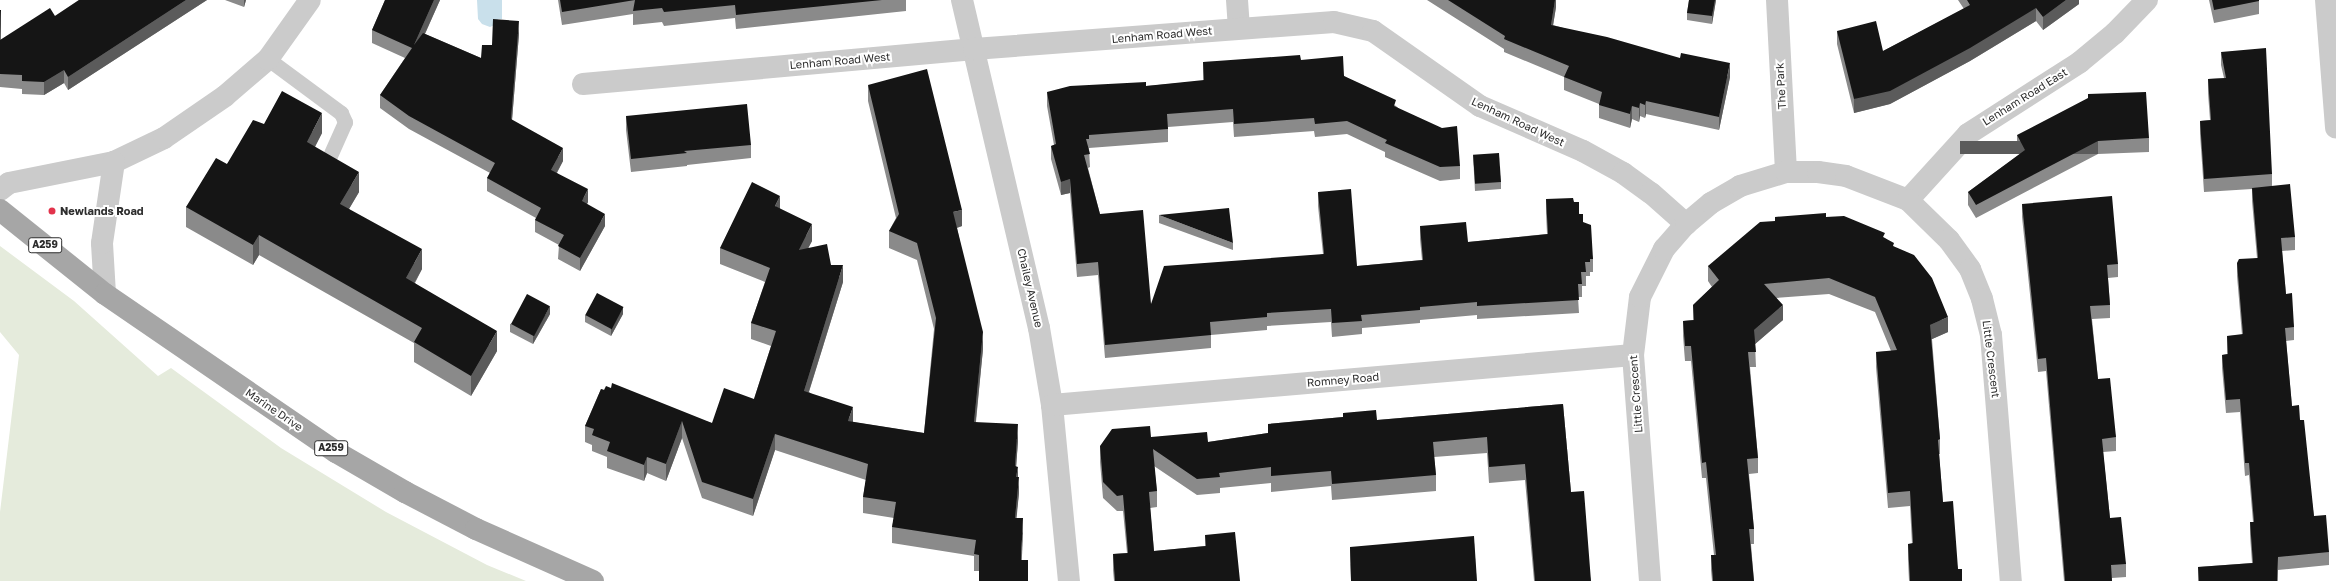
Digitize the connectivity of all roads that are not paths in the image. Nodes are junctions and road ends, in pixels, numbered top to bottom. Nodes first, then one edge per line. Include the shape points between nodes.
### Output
1 (310, 0) edge
2 (962, 0) edge
3 (1237, 0) edge
4 (1777, 0) edge
5 (2147, 0) edge
6 (2326, 0) edge
7 (1239, 28) junction
8 (974, 49) junction
9 (268, 59) junction
10 (583, 84) dead end
11 (2336, 128) edge
12 (328, 160) edge
13 (114, 162) junction
14 (1786, 172) junction
15 (0, 190) edge
16 (1908, 200) junction
17 (0, 210) edge
18 (1686, 224) junction
19 (105, 294) junction
20 (1633, 355) junction
21 (1052, 404) junction
22 (594, 581) edge
23 (1069, 581) edge
24 (1650, 581) edge
25 (2011, 581) edge

1 - 9 street
2 - 8 street, Chailey Avenue
3 - 7 street
4 - 14 street, The Park
5 - 16 street, Lenham Road East via 2080,62 1968,134
6 - 11 street
7 - 8 street, Lenham Road West
7 - 18 street, Lenham Road West via 1334,22 1373,31 1480,106 1583,151 1623,173 1651,193
8 - 10 street, Lenham Road West
8 - 21 street, Chailey Avenue via 1039,328
9 - 12 lane via 341,113 345,122 344,128
9 - 13 street via 196,117 164,138
13 - 15 street via 10,183
13 - 19 street via 102,243
14 - 16 street, Little Crescent via 1818,172 1846,176
14 - 18 street, Little Crescent via 1740,186 1711,203
16 - 25 street, Little Crescent via 1949,240 1970,269 1982,299 1994,366
17 - 19 main road, Marine Drive / A259
18 - 20 street, Little Crescent via 1664,249 1640,296
19 - 22 main road, Marine Drive / A259 via 336,452 476,530
20 - 21 street, Romney Road
20 - 24 street, Little Crescent
21 - 23 street, Chailey Avenue

